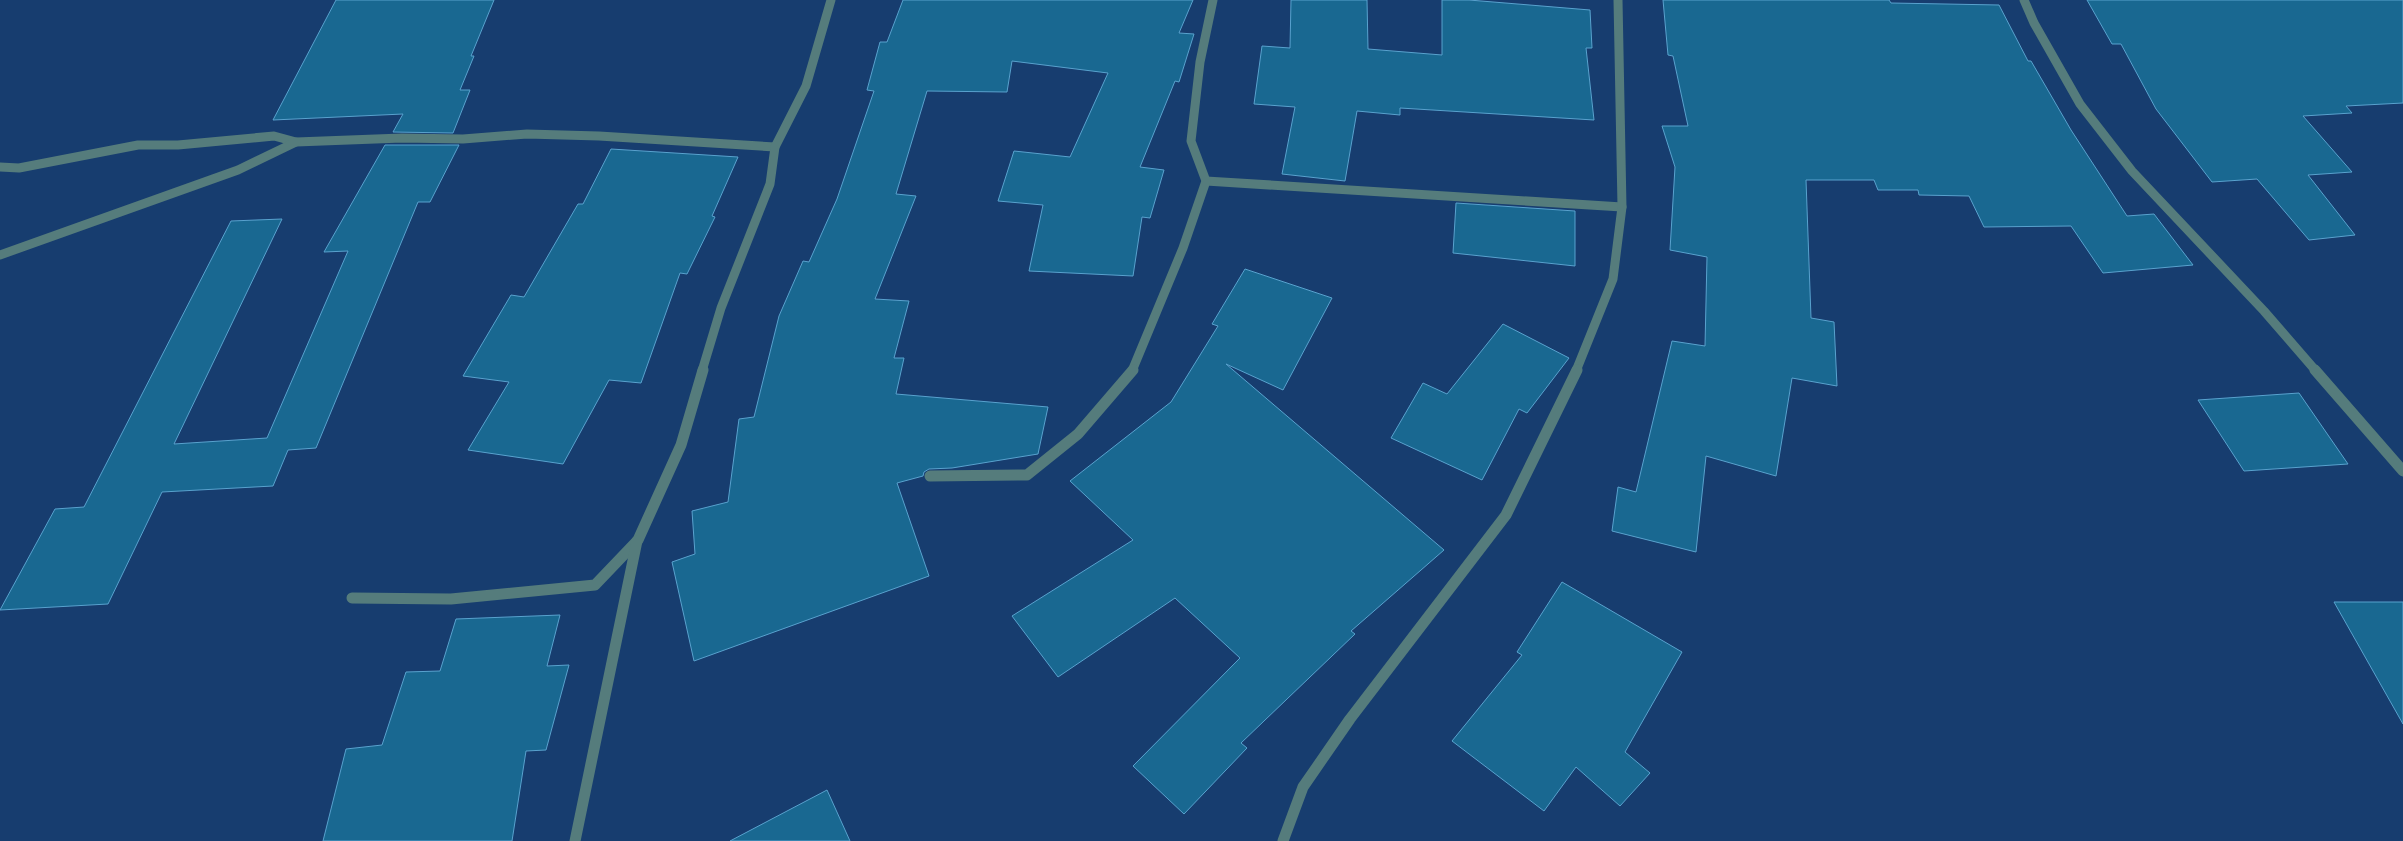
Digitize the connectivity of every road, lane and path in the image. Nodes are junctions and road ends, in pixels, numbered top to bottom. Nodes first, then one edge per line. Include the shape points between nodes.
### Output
1 (831, 0) edge
2 (1213, 0) edge
3 (1618, 0) edge
4 (2024, 0) edge
5 (296, 142) junction
6 (775, 148) junction
7 (0, 166) edge
8 (1206, 182) junction
9 (1622, 207) junction
10 (0, 255) edge
11 (2403, 472) edge
12 (930, 476) dead end
13 (638, 540) junction
14 (352, 598) dead end
15 (575, 841) edge
16 (1283, 841) edge

1 - 6 street via 806,86
2 - 8 street via 1200,62 1192,140
3 - 9 street
4 - 11 street via 2080,104 2132,171 2264,311
5 - 6 street via 463,139 527,134
5 - 7 street via 274,136 138,146 19,168
5 - 10 street via 238,170
6 - 13 street via 770,184 721,308 681,445
8 - 9 street
8 - 12 street via 1133,370 1078,434 1027,475
9 - 16 street via 1613,279 1569,389 1506,515 1350,719 1304,787
13 - 14 street via 595,586 452,599
13 - 15 street

